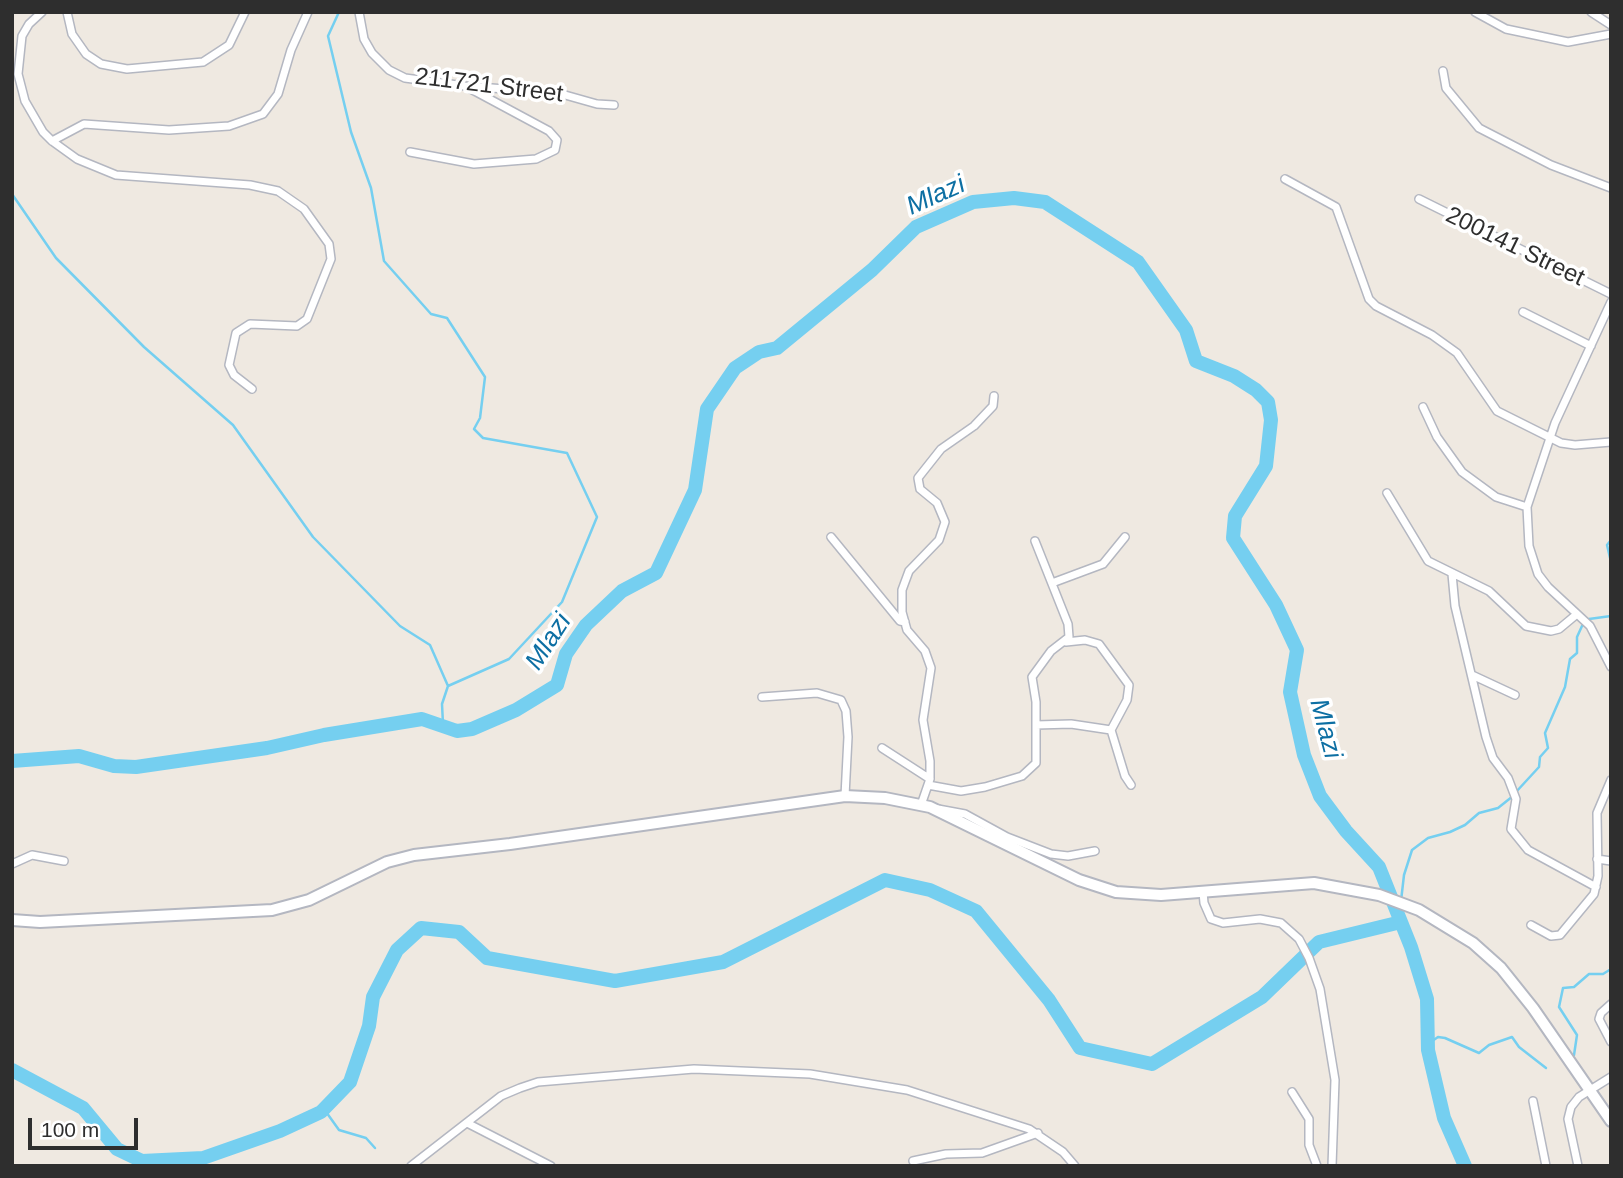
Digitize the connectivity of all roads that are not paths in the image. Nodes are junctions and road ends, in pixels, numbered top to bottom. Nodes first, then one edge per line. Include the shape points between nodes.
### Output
1 (42, 12) edge
2 (67, 12) edge
3 (245, 12) edge
4 (308, 12) edge
5 (359, 12) edge
6 (1475, 12) edge
7 (1591, 12) edge
8 (1611, 25) edge
9 (1611, 34) edge
10 (1443, 71) dead end
11 (465, 86) junction
12 (614, 105) dead end
13 (52, 141) junction
14 (410, 152) dead end
15 (1285, 179) dead end
16 (1611, 188) edge
17 (1419, 200) dead end
18 (1611, 294) edge
19 (1611, 302) edge
20 (1523, 312) dead end
21 (1591, 346) junction
22 (252, 389) dead end
23 (994, 396) dead end
24 (1423, 407) dead end
25 (1549, 439) junction
26 (1611, 442) edge
27 (1387, 492) dead end
28 (1527, 507) junction
29 (831, 537) dead end
30 (1125, 537) dead end
31 (1035, 541) dead end
32 (1452, 574) junction
33 (1052, 583) junction
34 (1579, 615) junction
35 (905, 622) junction
36 (1066, 642) junction
37 (1611, 667) edge
38 (1472, 675) junction
39 (1515, 695) dead end
40 (762, 697) dead end
41 (1037, 725) junction
42 (1111, 730) junction
43 (882, 748) dead end
44 (1611, 780) edge
45 (1131, 785) dead end
46 (928, 786) junction
47 (845, 796) junction
48 (926, 806) junction
49 (1095, 850) dead end
50 (1597, 859) junction
51 (64, 861) dead end
52 (1611, 861) edge
53 (12, 864) edge
54 (1596, 887) junction
55 (1203, 892) junction
56 (12, 920) edge
57 (1531, 925) dead end
58 (1611, 1004) edge
59 (1611, 1042) edge
60 (1611, 1077) edge
61 (1589, 1091) junction
62 (1292, 1092) dead end
63 (1533, 1101) dead end
64 (1611, 1121) edge
65 (469, 1124) junction
66 (1038, 1133) junction
67 (913, 1161) dead end
68 (411, 1166) edge
69 (551, 1166) edge
70 (1075, 1166) edge
71 (1317, 1166) edge
72 (1332, 1166) edge
73 (1546, 1166) edge
74 (1578, 1166) edge

1 - 13 street via 22,36 18,74 25,101
2 - 3 street via 72,34 86,54 101,64 127,69 204,62 229,45
4 - 13 street via 278,94 263,114 229,126 169,130 84,124
5 - 11 street, 211721 Street via 364,40 389,70 405,78
6 - 9 street via 1506,29 1568,42
7 - 8 street
10 - 16 street via 1446,88 1479,128 1528,155
11 - 12 street, 211721 Street via 558,93
11 - 14 street via 549,131 557,140 555,150 536,159 474,164
13 - 22 street via 99,170 116,175 250,185 278,191 304,209 332,249 316,299 301,324 250,324 236,333 229,365
15 - 25 street via 1336,207 1359,279 1376,306 1447,344 1471,370 1497,411
17 - 18 street, 200141 Street
19 - 21 street
20 - 21 street
21 - 25 street
23 - 35 street via 993,406 974,426 941,449 920,472 919,486 937,503 944,529 905,577
24 - 28 street via 1462,472 1496,496
25 - 26 street via 1575,445
25 - 28 street
27 - 32 street via 1423,555
28 - 34 street via 1533,562 1548,587
29 - 35 street
30 - 33 street via 1103,564
31 - 33 street
32 - 34 street via 1489,591 1514,617 1534,629 1559,629
32 - 38 street
33 - 36 street via 1068,624
34 - 37 street via 1590,626
35 - 46 street via 930,659 923,720 930,761
36 - 41 street via 1057,646 1032,677
36 - 42 street via 1099,644 1129,685 1127,700
38 - 39 street
38 - 54 street via 1489,748 1516,799 1511,829 1528,850
40 - 47 street via 817,693 841,699 848,737
41 - 42 street
41 - 46 street via 1036,763 1022,776 967,790
42 - 45 street
43 - 46 street
44 - 50 street via 1597,813
46 - 48 street
47 - 48 street
47 - 56 street via 414,855 387,862 303,903 272,910
48 - 49 street via 965,814 1039,850 1068,856
48 - 55 street via 1097,887 1134,895
50 - 52 street
50 - 54 street
51 - 53 street via 32,855
54 - 57 street via 1560,935 1550,936
55 - 61 street via 1314,883 1357,890 1437,919 1501,968
55 - 72 street via 1211,919 1223,923 1272,920 1290,929 1309,958 1320,989 1335,1080
58 - 59 street via 1599,1019
60 - 61 street
61 - 64 street
61 - 74 street via 1575,1101 1569,1115
62 - 71 street via 1309,1119 1308,1145
63 - 73 street
65 - 66 street via 501,1096 538,1082 694,1069 810,1074 885,1086
65 - 68 street
65 - 69 street
66 - 67 street via 982,1153 946,1153
66 - 70 street

